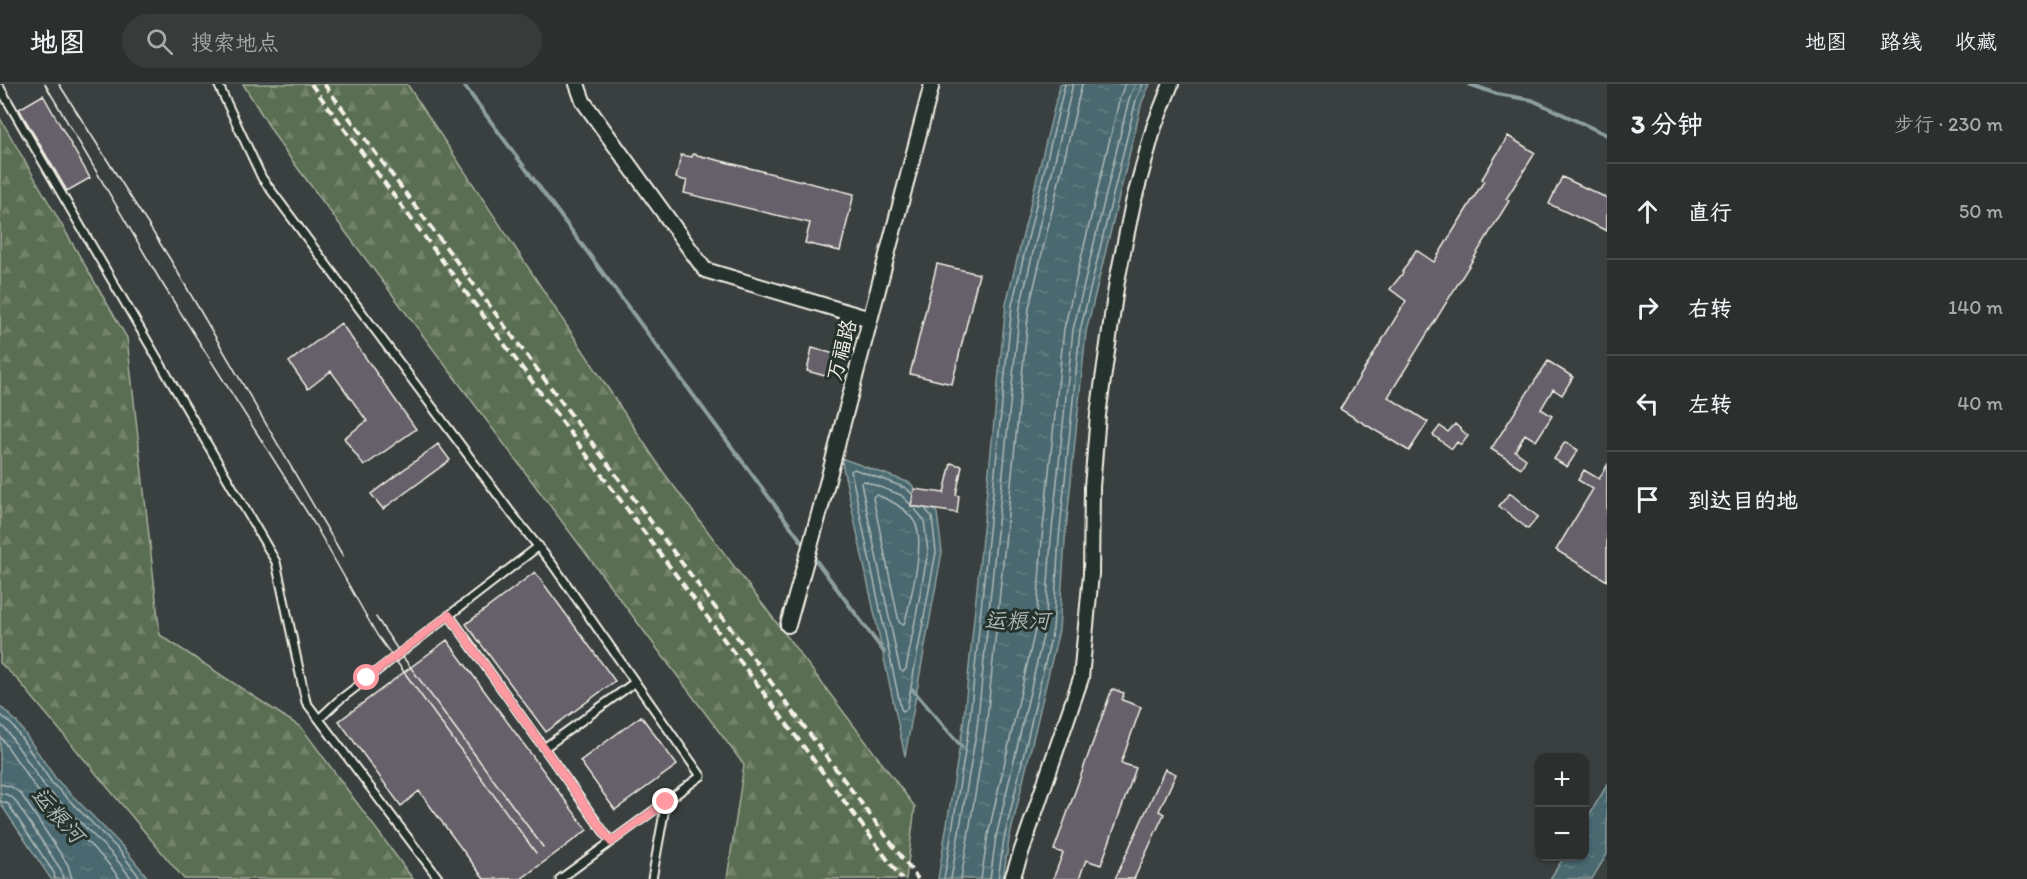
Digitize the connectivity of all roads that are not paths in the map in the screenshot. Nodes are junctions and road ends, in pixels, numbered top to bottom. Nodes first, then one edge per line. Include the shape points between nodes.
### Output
1 (218, 84) edge
2 (577, 84) edge
3 (932, 84) edge
4 (1171, 84) edge
5 (0, 88) edge
6 (870, 319) junction
7 (538, 546) junction
8 (449, 615) junction
9 (788, 625) dead end
10 (635, 682) junction
11 (319, 719) junction
12 (544, 748) junction
13 (666, 802) junction
14 (611, 842) junction
15 (569, 875) edge
16 (439, 879) edge
17 (560, 879) edge
18 (652, 879) edge
19 (1012, 879) edge

1 - 7 lane via 262,178
2 - 6 street via 583,101 705,270
3 - 6 street, 万福路
4 - 19 street via 1154,127 1133,203 1117,281 1098,415 1091,574 1081,678
5 - 11 lane via 276,562 306,702
6 - 9 street, 万福路
7 - 8 lane
7 - 10 lane
8 - 11 lane
8 - 12 lane
10 - 12 lane
10 - 13 lane via 701,776
11 - 16 lane
12 - 14 lane
13 - 14 lane
13 - 18 lane
14 - 15 lane
15 - 17 lane

